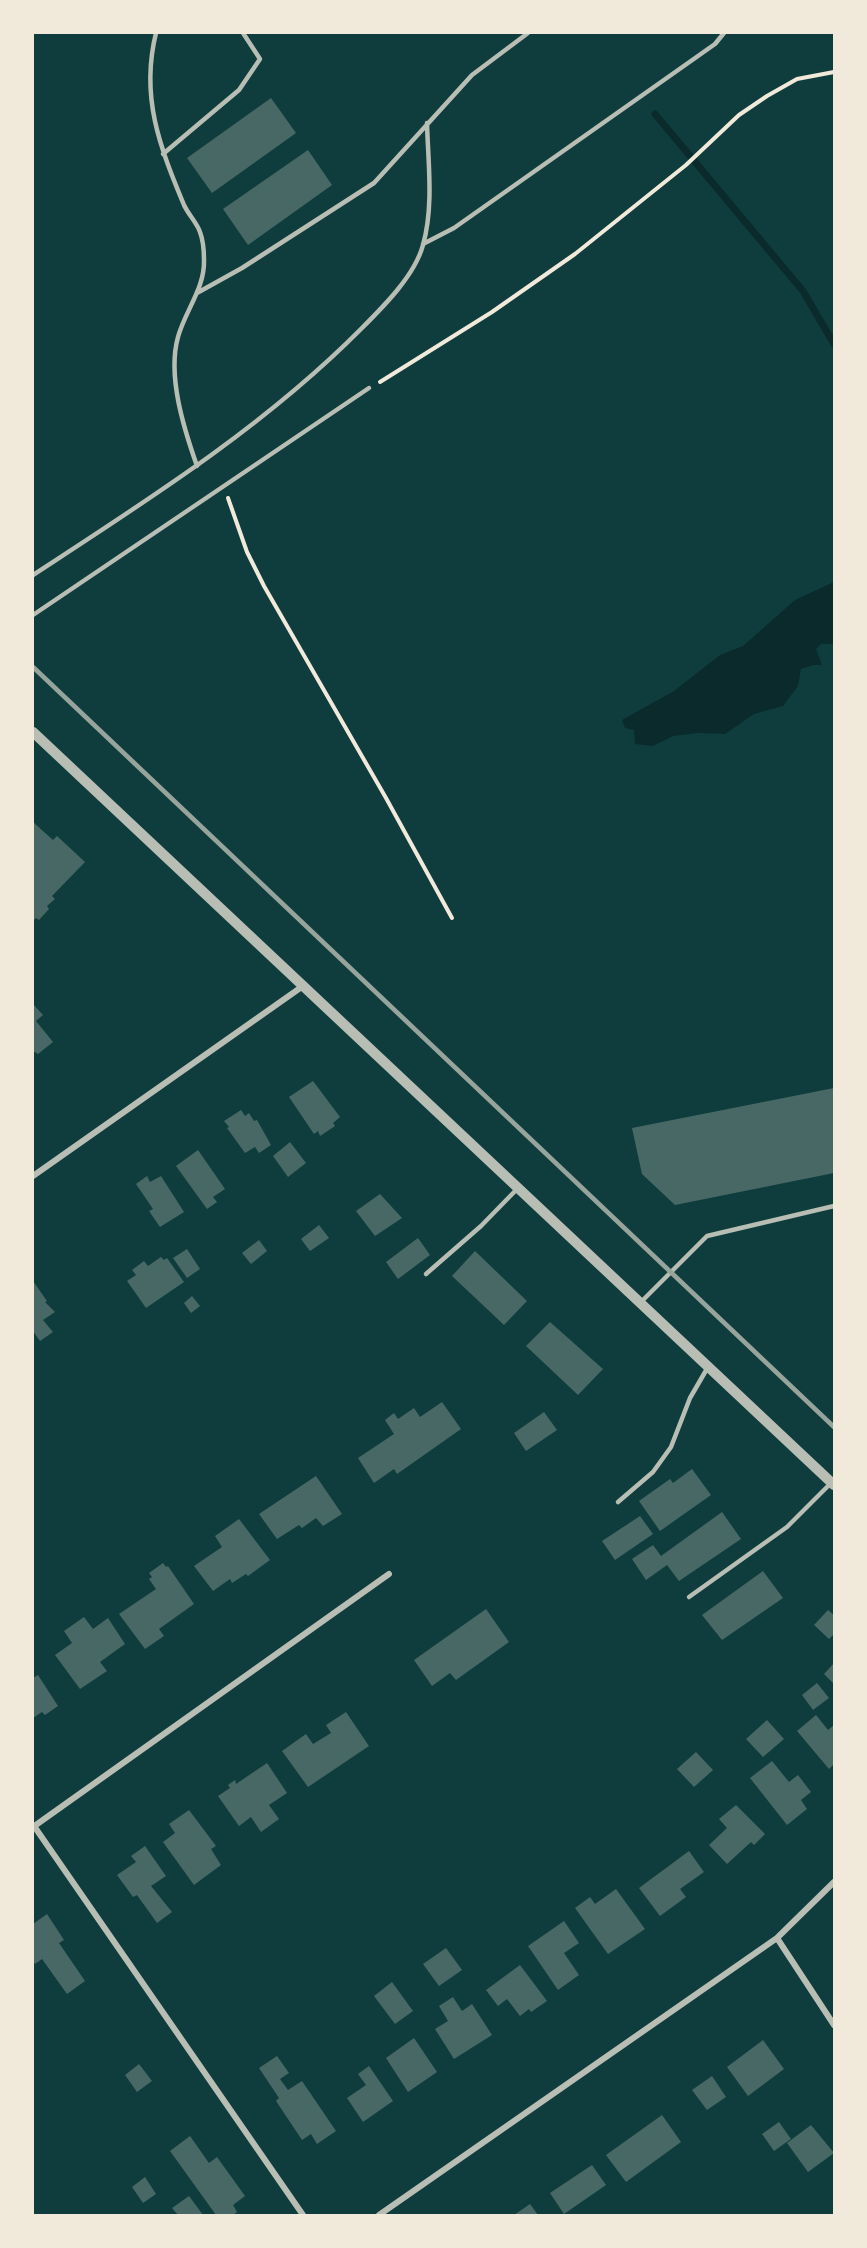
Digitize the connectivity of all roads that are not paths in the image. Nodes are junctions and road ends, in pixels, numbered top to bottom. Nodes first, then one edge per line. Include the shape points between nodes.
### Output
1 (156, 33) edge
2 (243, 33) edge
3 (528, 33) edge
4 (724, 33) edge
5 (427, 123) junction
6 (163, 154) junction
7 (423, 244) junction
8 (197, 293) junction
9 (369, 388) road end
10 (197, 466) junction
11 (33, 575) edge
12 (33, 615) edge
13 (33, 732) edge
14 (303, 986) junction
15 (33, 1176) edge
16 (518, 1188) junction
17 (834, 1206) edge
18 (426, 1274) dead end
19 (640, 1303) junction
20 (708, 1367) junction
21 (832, 1484) edge
22 (618, 1502) dead end
23 (389, 1574) dead end
24 (689, 1597) dead end
25 (34, 1827) edge
26 (834, 1882) edge
27 (777, 1938) junction
28 (834, 2025) edge
29 (303, 2215) edge
30 (379, 2215) edge

1 - 6 lane via 149,94
2 - 6 lane via 260,59 239,90
3 - 5 lane via 472,75
4 - 7 lane via 716,44 464,222
5 - 7 lane via 429,208
5 - 8 lane via 374,183
6 - 8 lane via 186,210 200,232 204,262
7 - 10 lane via 392,298 339,351 266,414
8 - 10 lane via 177,338 174,373 184,431
9 - 12 lane
10 - 11 lane
13 - 14 street
14 - 15 street
14 - 16 street
16 - 18 lane
16 - 19 street
17 - 19 lane via 707,1236
19 - 20 street
20 - 21 street
20 - 22 lane via 690,1398 671,1447 653,1472
21 - 24 lane via 787,1527
23 - 25 street
25 - 29 street
26 - 27 street
27 - 28 street
27 - 30 street

